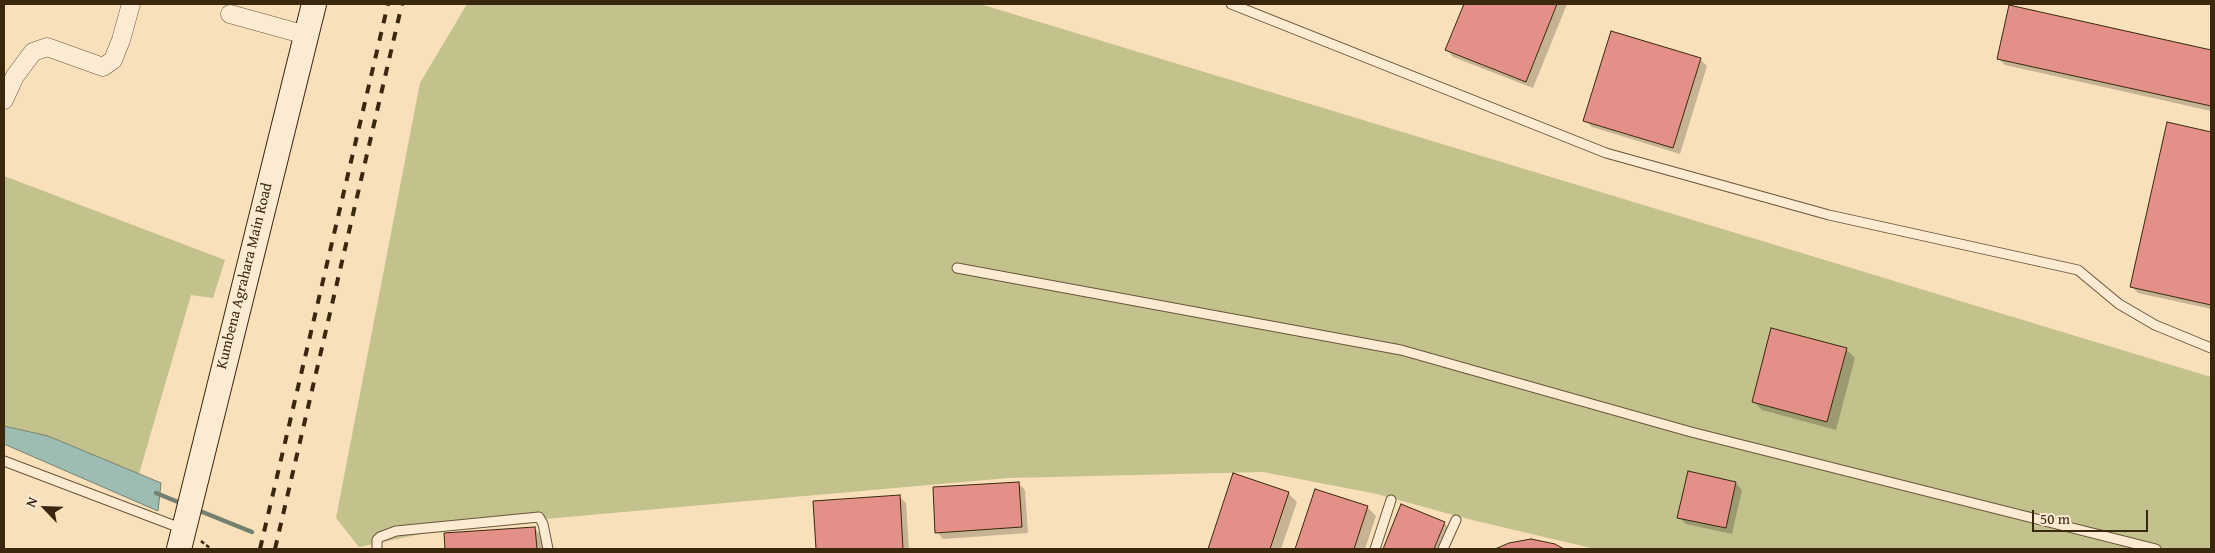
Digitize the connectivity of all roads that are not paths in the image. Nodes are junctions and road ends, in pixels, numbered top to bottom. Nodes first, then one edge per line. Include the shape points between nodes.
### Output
1 (131, 4) edge
2 (314, 4) edge
3 (1231, 4) edge
4 (230, 14) dead end
5 (306, 35) junction
6 (5, 93) edge
7 (957, 268) dead end
8 (2211, 348) edge
9 (4, 461) edge
10 (1391, 500) dead end
11 (1456, 520) dead end
12 (185, 523) edge
13 (377, 549) edge
14 (548, 549) edge
15 (1375, 549) edge
16 (1443, 549) edge
17 (2156, 549) edge

1 - 6 street via 113,60 103,67 47,47 33,52
2 - 5 street, Kumbena Agrahara Main Road
3 - 8 lane via 1606,153 1829,215 2078,270 2119,304 2155,325
4 - 5 street
5 - 12 street, Kumbena Agrahara Main Road
7 - 17 lane via 1401,350 1691,432
9 - 12 lane
10 - 15 lane
11 - 16 lane
13 - 14 lane via 376,540 396,531 539,517

